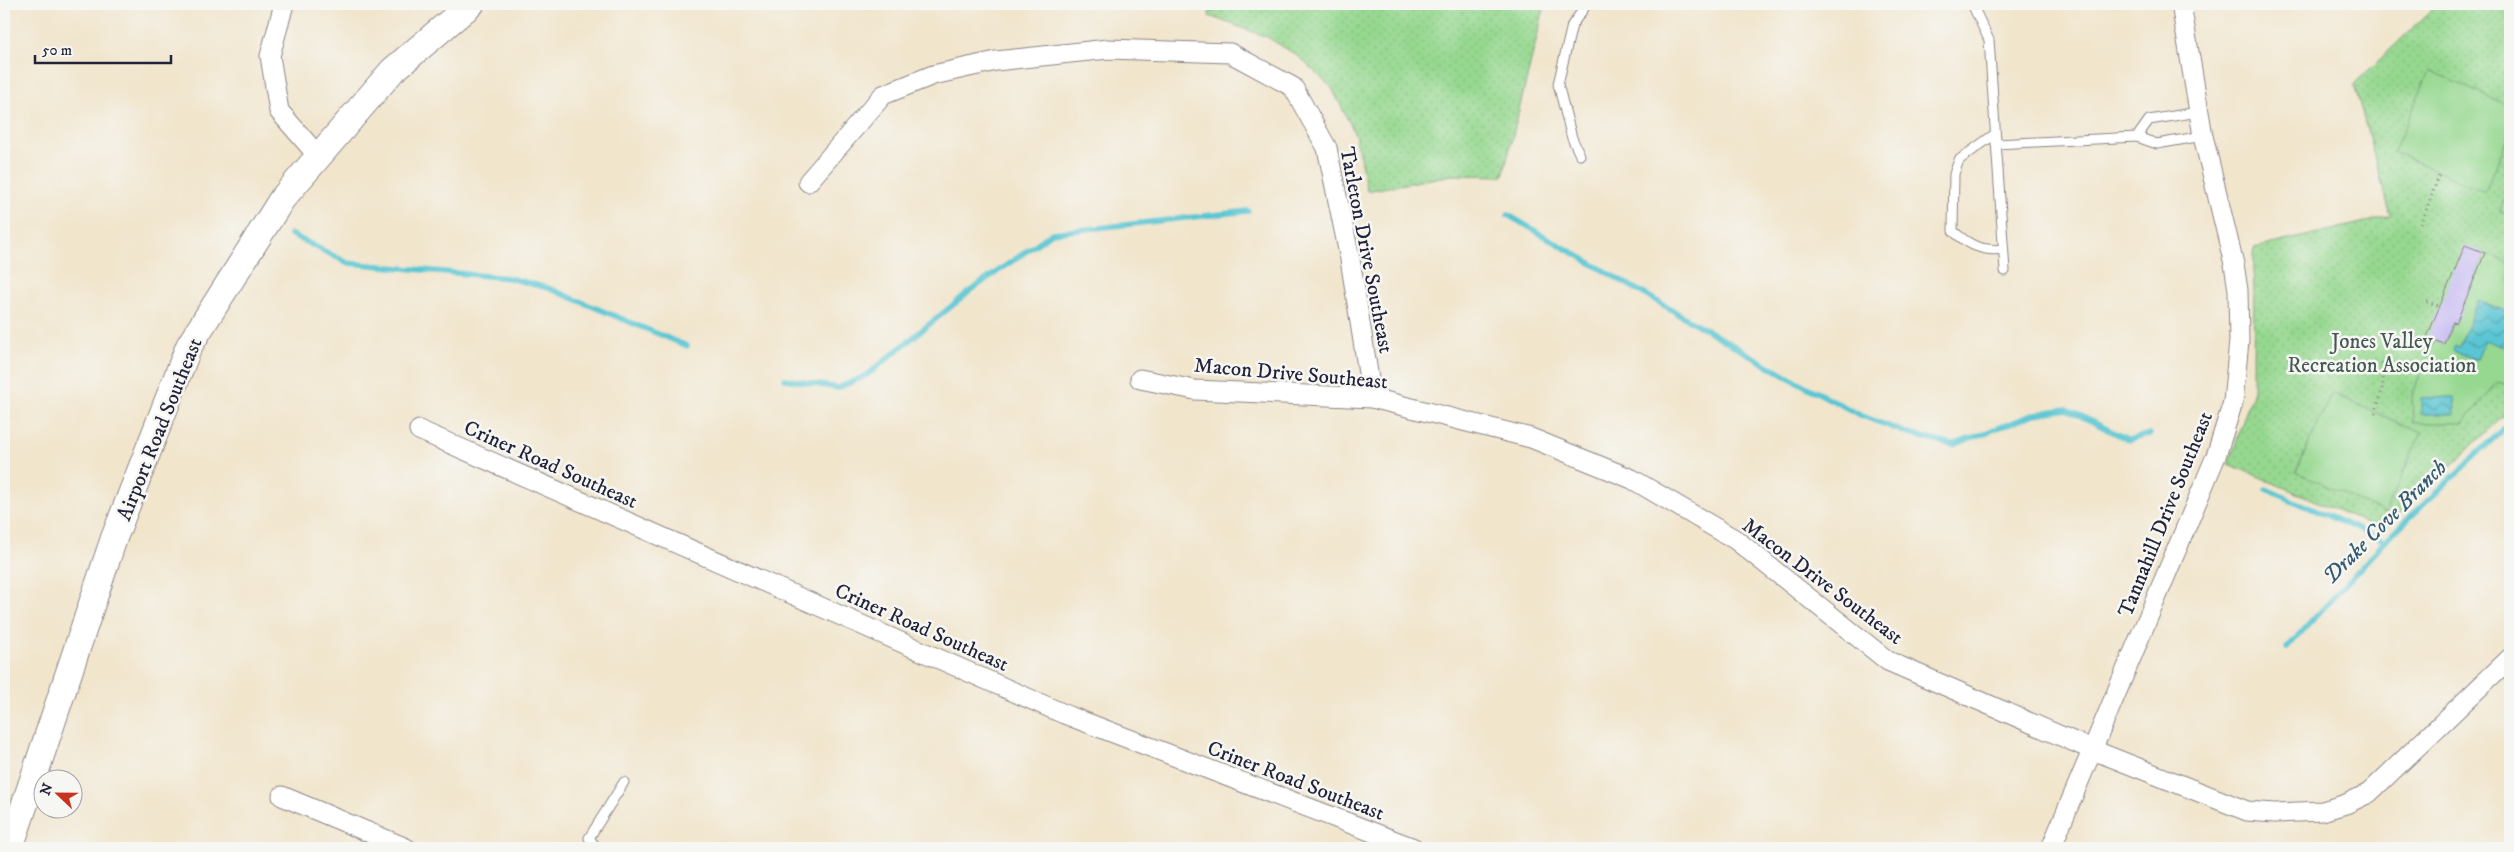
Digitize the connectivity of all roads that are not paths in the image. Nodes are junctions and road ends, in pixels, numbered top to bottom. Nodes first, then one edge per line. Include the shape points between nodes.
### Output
1 (284, 4) edge
2 (471, 4) edge
3 (1587, 4) edge
4 (1972, 4) edge
5 (2181, 4) edge
6 (2198, 112) junction
7 (2203, 136) junction
8 (2137, 137) junction
9 (1996, 139) junction
10 (1580, 155) dead end
11 (318, 156) junction
12 (808, 182) dead end
13 (2003, 249) junction
14 (2005, 270) dead end
15 (1140, 379) dead end
16 (1372, 398) junction
17 (419, 430) dead end
18 (2510, 658) edge
19 (2093, 750) junction
20 (624, 782) dead end
21 (282, 796) dead end
22 (10, 848) edge
23 (406, 848) edge
24 (597, 848) edge
25 (1414, 848) edge
26 (2051, 848) edge

1 - 11 street via 270,56 278,111
2 - 11 main road, Airport Road Southeast via 392,71
3 - 10 lane via 1572,25 1558,84 1572,138
4 - 9 lane via 1989,40
5 - 6 street, Tannahill Drive Southeast
6 - 7 street, Tannahill Drive Southeast
6 - 8 lane via 2149,120
7 - 8 lane via 2157,144
7 - 19 street, Tannahill Drive Southeast via 2238,290 2239,341 2233,402 2216,456
8 - 9 lane
9 - 13 lane
9 - 13 lane via 1959,160 1954,174 1954,232 1969,244 1991,251
11 - 22 main road, Airport Road Southeast via 282,198 189,346 114,538
12 - 16 street, Tarleton Drive Southeast via 883,95 933,75 996,61 1108,49 1230,54 1293,88 1327,148 1350,259
13 - 14 lane
15 - 16 street, Macon Drive Southeast via 1195,390
16 - 19 street, Macon Drive Southeast via 1531,438 1632,479 1736,540 1888,661
17 - 25 street, Criner Road Southeast via 1064,714
18 - 19 street, Macon Drive Southeast via 2369,792 2346,804 2322,811 2247,811
19 - 26 street, Tannahill Drive Southeast
20 - 24 lane via 589,838
21 - 23 street

